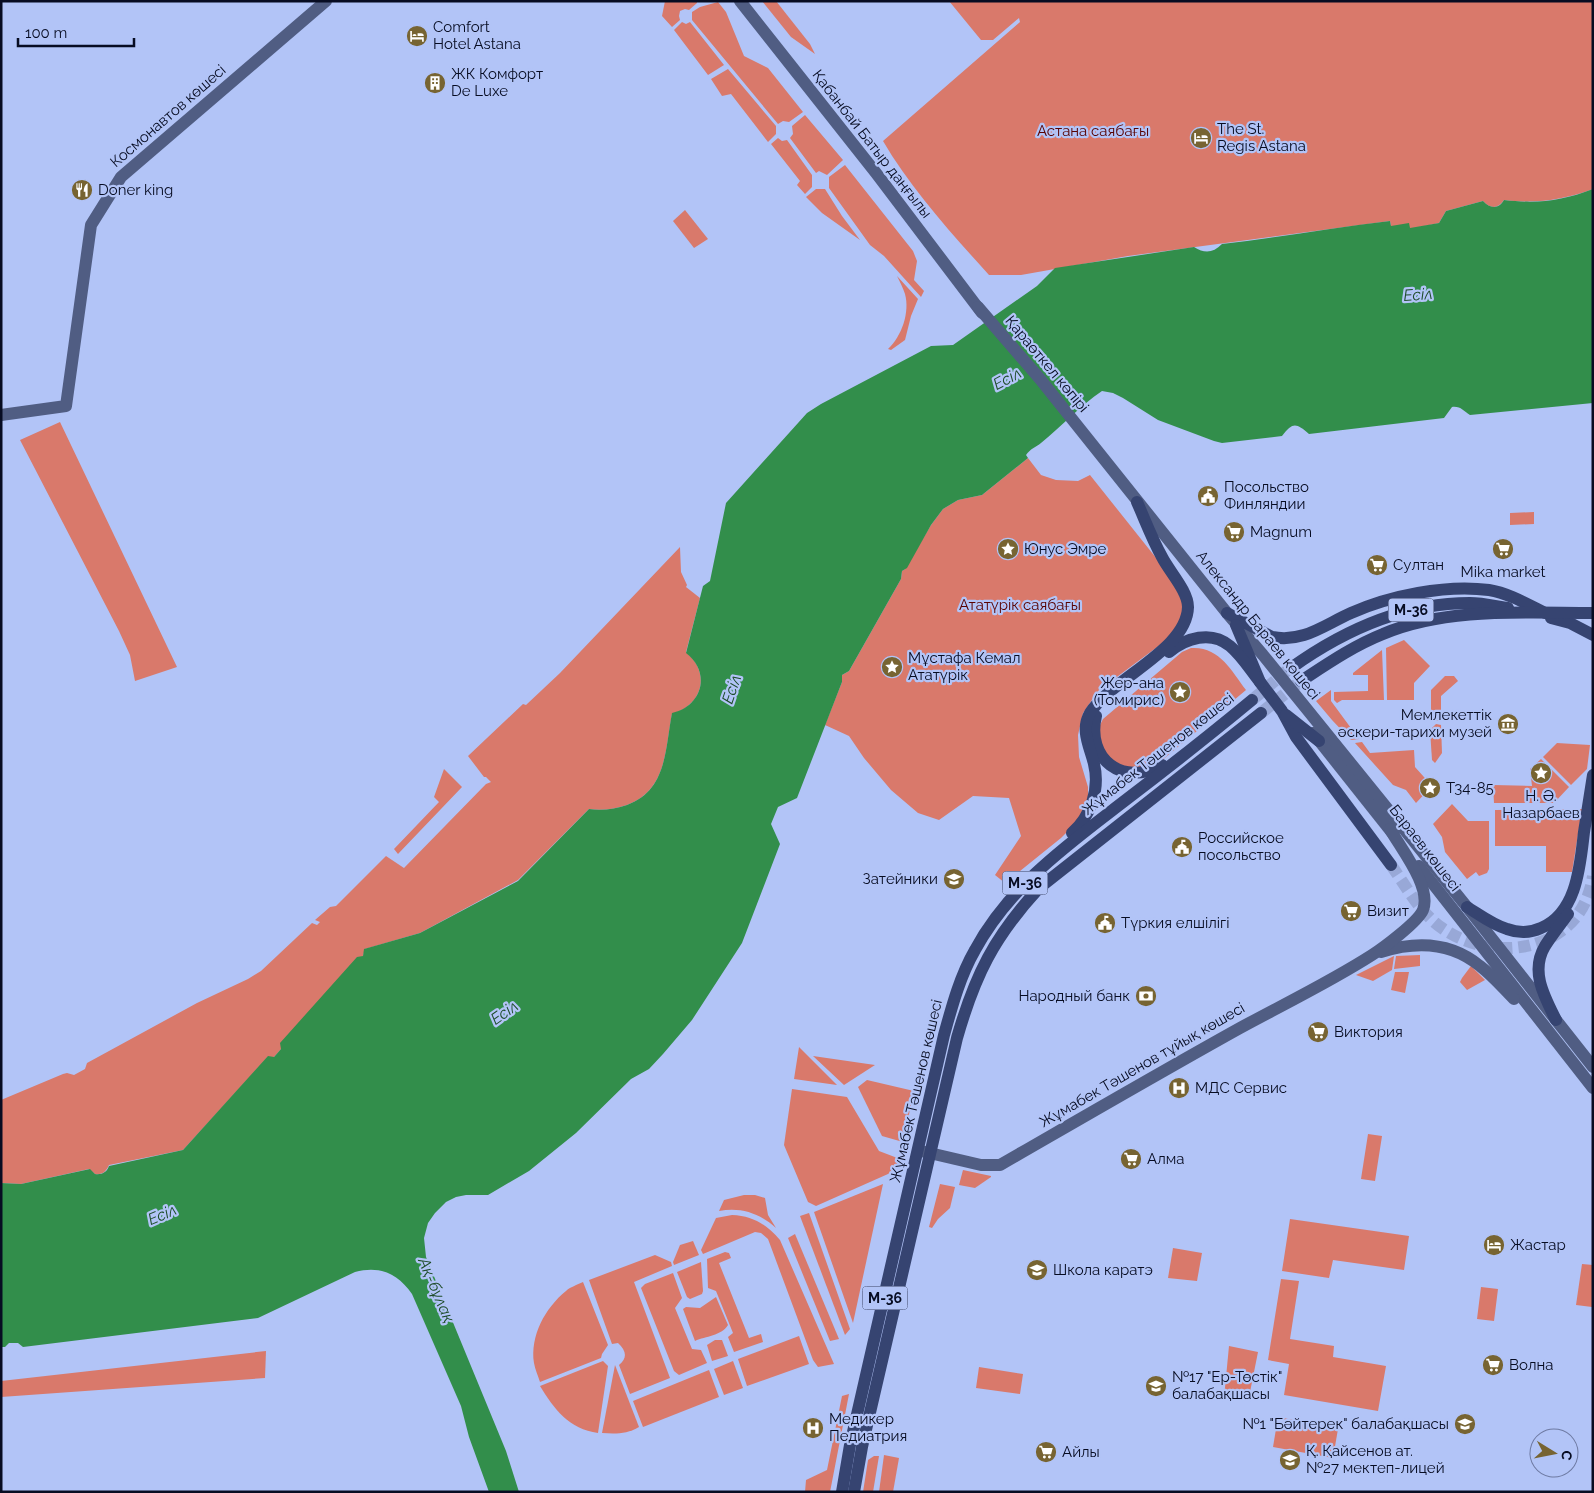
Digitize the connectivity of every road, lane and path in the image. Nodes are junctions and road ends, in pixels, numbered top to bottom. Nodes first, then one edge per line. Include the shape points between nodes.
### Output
1 (326, 1) edge
2 (740, 1) edge
3 (978, 307) joint
4 (1, 415) edge
5 (1082, 432) joint
6 (1137, 502) junction
7 (1227, 613) junction
8 (1526, 613) junction
9 (1545, 613) junction
10 (1593, 613) edge
11 (1236, 625) junction
12 (1593, 635) edge
13 (1291, 668) tunnel mouth
14 (1301, 681) tunnel mouth
15 (1260, 682) junction
16 (1252, 700) tunnel mouth
17 (1282, 712) junction
18 (1261, 713) tunnel mouth
19 (1319, 741) junction
20 (1195, 747) junction
21 (1593, 776) edge
22 (1593, 823) edge
23 (1390, 829) junction
24 (1391, 865) tunnel mouth
25 (1012, 896) junction
26 (1467, 907) junction
27 (1374, 954) junction
28 (1556, 1020) junction
29 (1552, 1037) junction
30 (1593, 1067) edge
31 (1591, 1082) edge
32 (925, 1152) junction
33 (842, 1492) edge
34 (854, 1492) edge

1 - 4 main road, Космонавтов көшесі via 121,177 91,226 66,406
2 - 3 main road, Қабанбай Батыр даңғылы
3 - 5 main road, Қараөткел көпірі
5 - 6 main road, Александр Бараев көшесі
6 - 7 main road, Александр Бараев көшесі
6 - 25 main road via 1162,557 1185,595 1188,606 1186,619 1169,644 1097,702 1088,717 1085,733 1095,767 1095,796 1090,810 1082,824 1035,865
7 - 9 main road via 1280,639 1310,634 1382,602 1436,590 1488,590 1505,594
7 - 11 main road, Александр Бараев көшесі
8 - 9 main road, M-36
8 - 12 main road via 1570,623
8 - 14 main road, M-36 via 1444,616 1409,624 1362,643
9 - 10 main road, M-36
9 - 13 main road, M-36 via 1471,603 1408,610 1376,619 1346,633
11 - 15 main road
11 - 19 main road, Бараев көшесі
11 - 26 main road, Александр Бараев көшесі
15 - 17 main road
15 - 20 main road via 1228,644 1214,638 1193,638 1178,645 1096,716 1094,737 1099,749 1106,763 1120,772 1150,772
16 - 20 main road, Жұмабек Тәшенов көшесі / M-36
17 - 19 main road
17 - 24 main road via 1296,737
18 - 32 main road, Жұмабек Тәшенов көшесі / M-36 via 1040,888 1020,908 989,954 965,1009
19 - 23 main road, Бараев көшесі
20 - 25 main road, Жұмабек Тәшенов көшесі / M-36 via 1052,857
21 - 26 main road via 1577,877 1571,896 1559,915 1544,927 1522,932 1507,929
22 - 28 main road via 1577,898 1540,956 1538,976
23 - 27 main road via 1420,881 1424,905 1416,920
23 - 29 main road, Бараев көшесі
25 - 32 main road, Жұмабек Тәшенов көшесі / M-36 via 989,926 961,981 944,1035
26 - 28 main road, Бараев көшесі
27 - 29 main road via 1400,946 1425,944 1457,952 1487,972
27 - 32 main road, Жұмабек Тәшенов тұйық көшесі via 1000,1165 981,1165
28 - 30 main road, Бараев көшесі
29 - 31 main road, Бараев көшесі
32 - 33 main road, Жұмабек Тәшенов көшесі / M-36 via 850,1445
32 - 34 main road, Жұмабек Тәшенов көшесі / M-36

